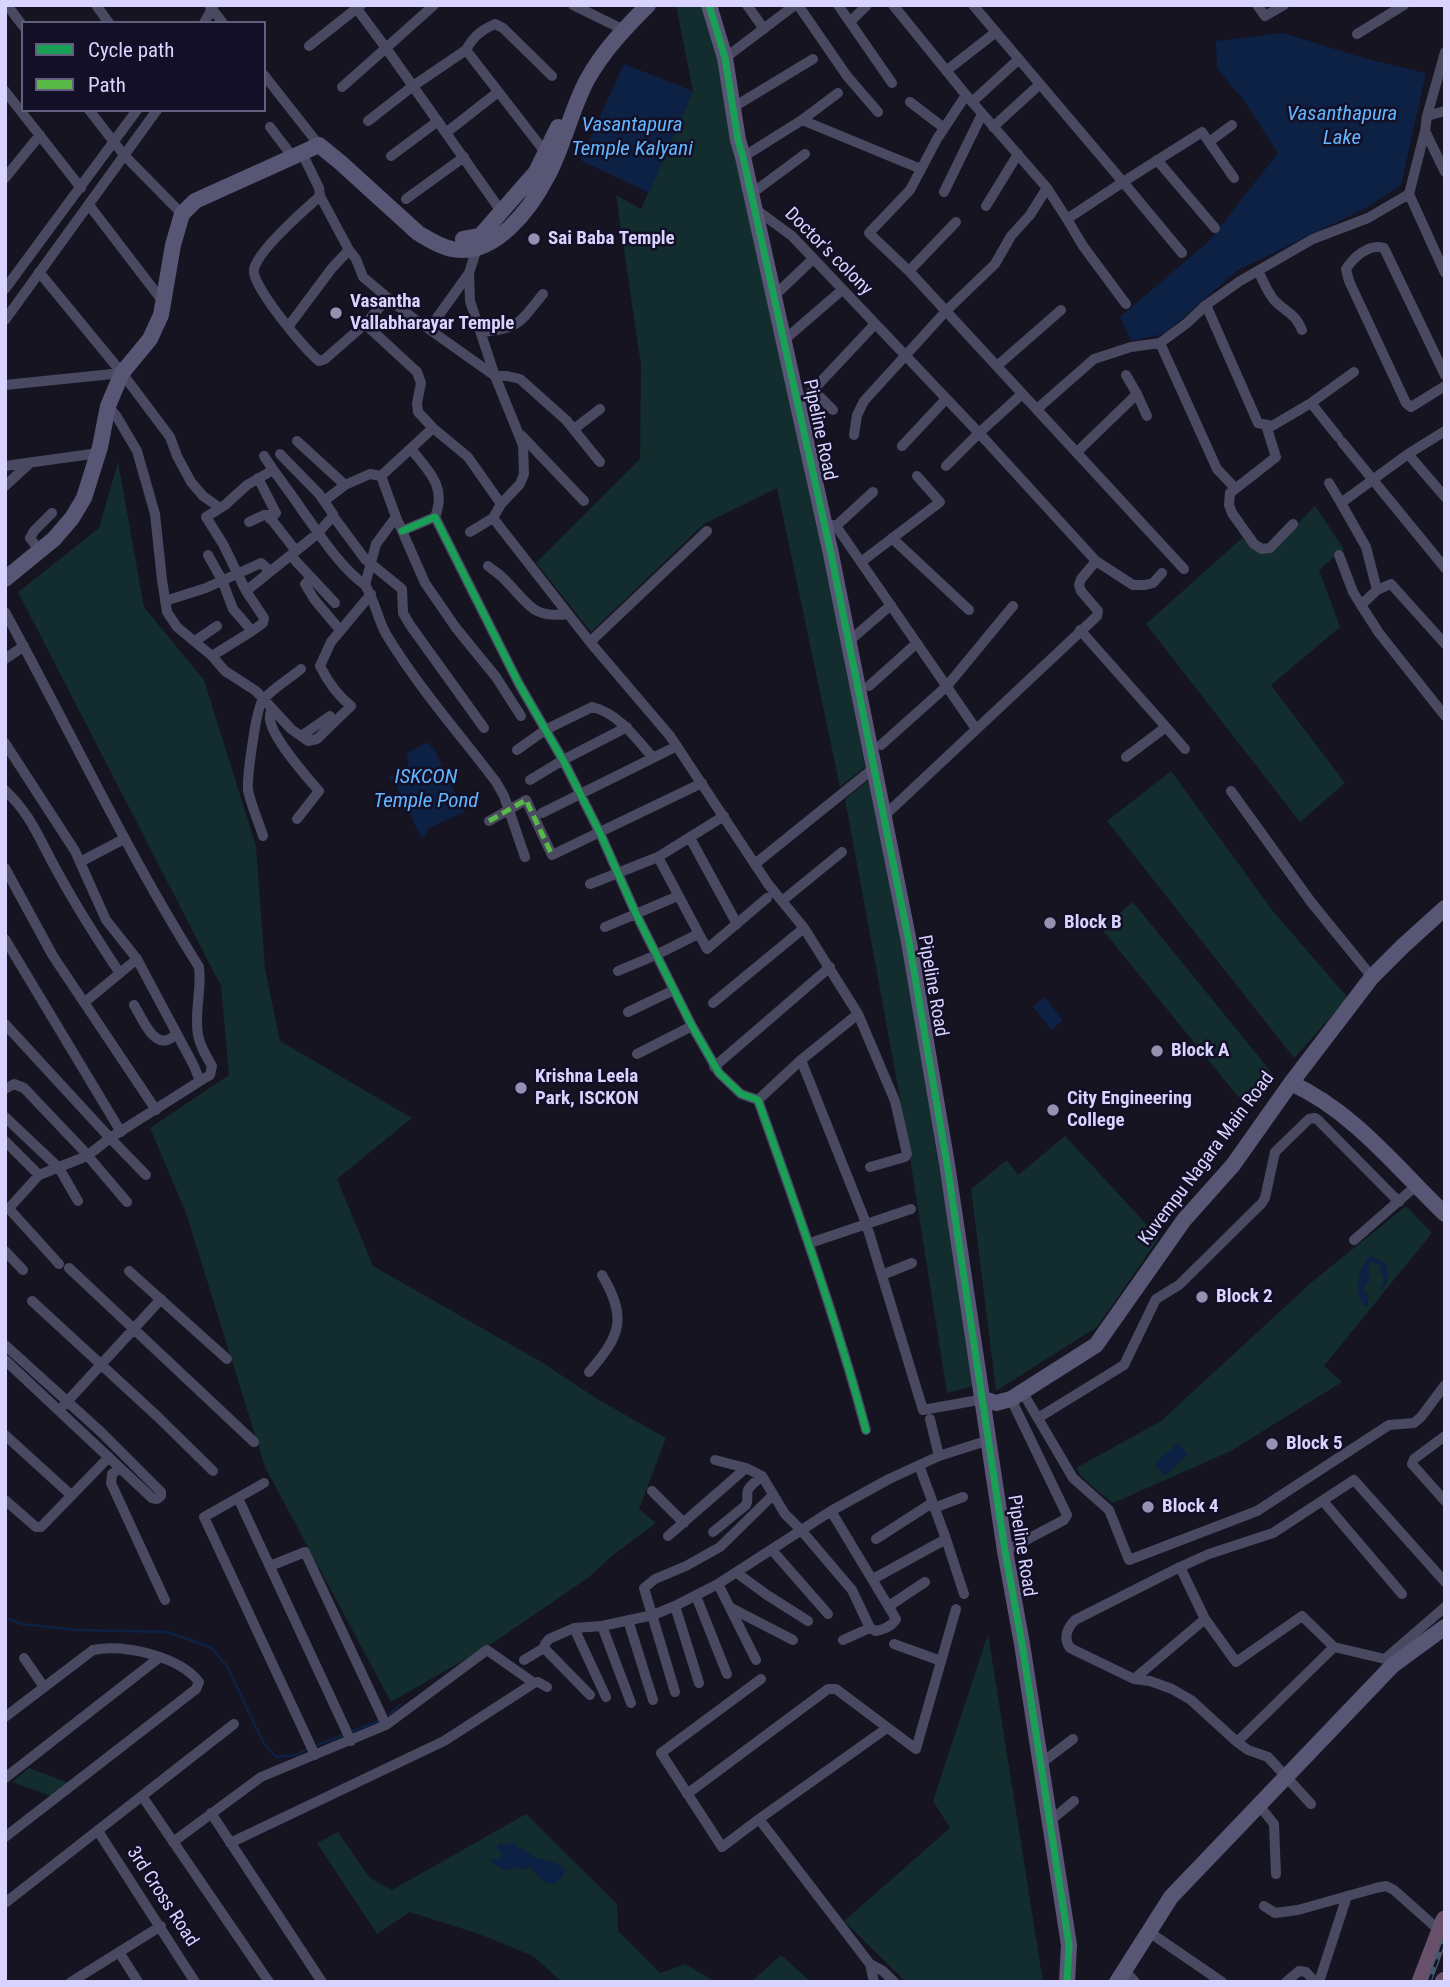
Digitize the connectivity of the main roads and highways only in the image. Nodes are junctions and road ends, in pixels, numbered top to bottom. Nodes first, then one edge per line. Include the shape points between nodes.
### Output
1 (1443, 1925) edge
2 (1421, 1982) edge

1 - 2 highway

